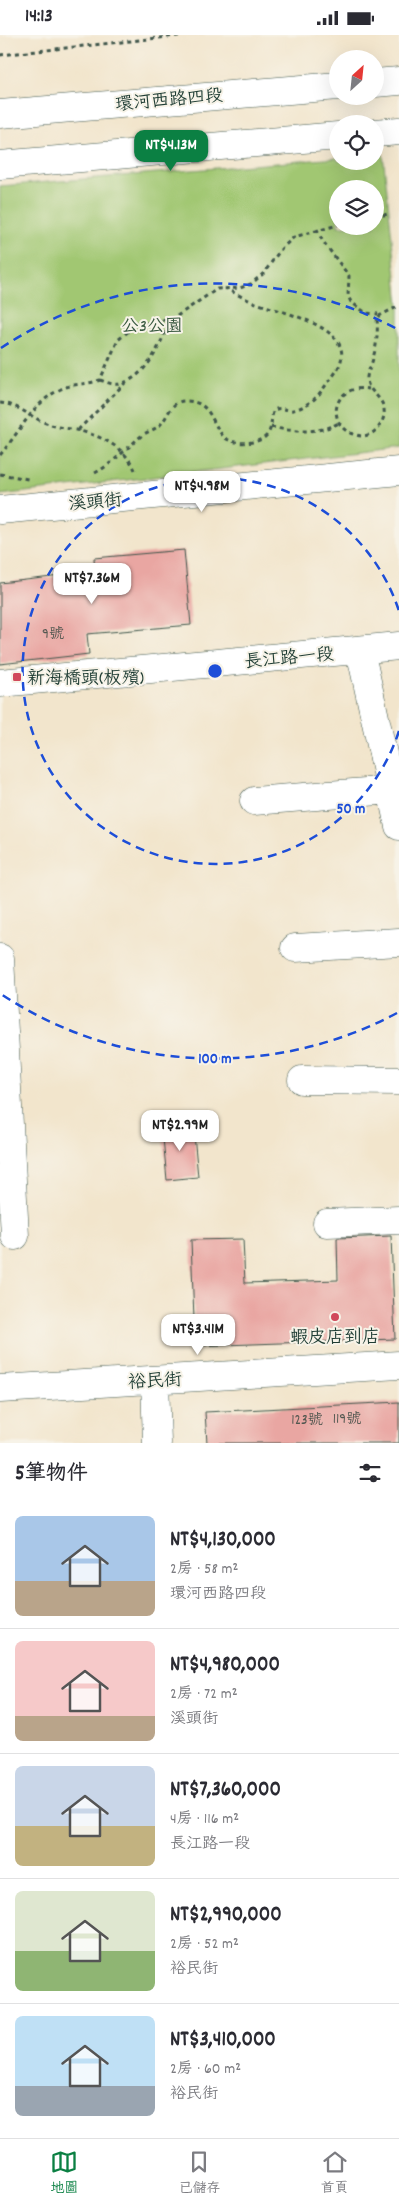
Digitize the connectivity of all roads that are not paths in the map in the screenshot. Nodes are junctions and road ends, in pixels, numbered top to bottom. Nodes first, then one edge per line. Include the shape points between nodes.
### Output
1 (399, 81) edge
2 (384, 82) edge
3 (329, 87) edge
4 (0, 114) edge
5 (399, 131) edge
6 (384, 132) edge
7 (329, 137) edge
8 (0, 165) edge
9 (399, 471) edge
10 (0, 510) edge
11 (399, 646) edge
12 (360, 650) junction
13 (0, 683) edge
14 (391, 790) junction
15 (254, 801) dead end
16 (399, 825) edge
17 (399, 941) edge
18 (295, 947) dead end
19 (0, 958) edge
20 (302, 1080) dead end
21 (399, 1081) edge
22 (5, 1131) edge
23 (399, 1220) edge
24 (328, 1223) dead end
25 (16, 1236) dead end
26 (399, 1365) edge
27 (155, 1380) junction
28 (0, 1389) edge
29 (157, 1443) edge

1 - 2 street
3 - 4 street, 環河西路四段
5 - 6 street
7 - 8 street
9 - 10 street, 溪頭街
11 - 12 street, 長江路一段
12 - 13 street, 長江路一段
12 - 14 street
14 - 15 street
14 - 16 street
17 - 18 street
19 - 22 street
20 - 21 street
22 - 25 street
23 - 24 street
26 - 27 street, 裕民街
27 - 28 street, 裕民街
27 - 29 street

